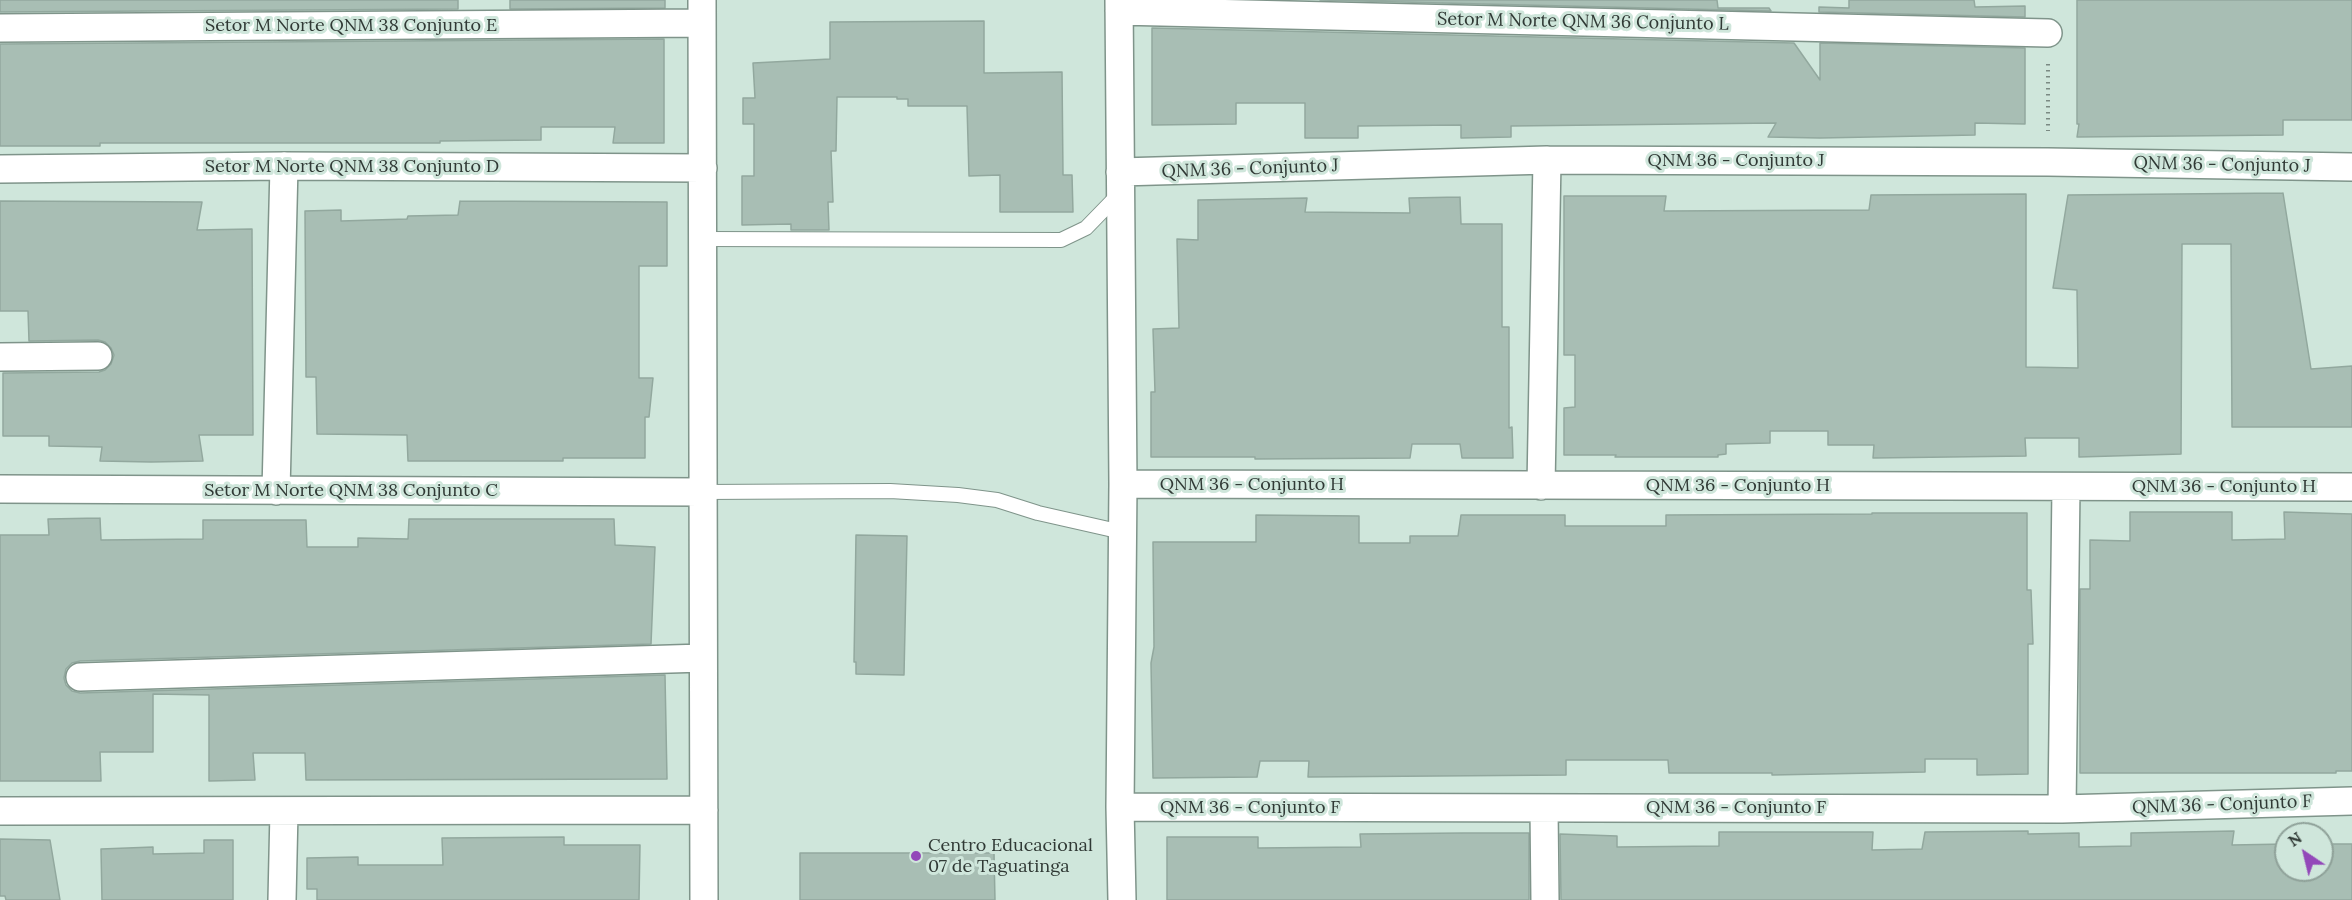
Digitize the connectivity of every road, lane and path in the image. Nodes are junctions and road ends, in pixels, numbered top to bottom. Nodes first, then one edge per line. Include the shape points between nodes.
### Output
1 (1119, 5) edge
2 (702, 12) edge
3 (0, 28) edge
4 (2048, 33) joint
5 (1547, 160) junction
6 (2048, 162) junction
7 (284, 166) junction
8 (2352, 167) edge
9 (703, 168) junction
10 (0, 169) edge
11 (1120, 182) junction
12 (703, 239) junction
13 (98, 356) dead end
14 (0, 357) edge
15 (1123, 484) junction
16 (1541, 486) junction
17 (2066, 487) junction
18 (2352, 487) edge
19 (0, 489) edge
20 (276, 490) junction
21 (702, 492) junction
22 (1122, 532) junction
23 (704, 658) junction
24 (80, 677) dead end
25 (2352, 801) edge
26 (1120, 807) junction
27 (1544, 808) junction
28 (2062, 809) junction
29 (704, 810) junction
30 (0, 811) edge
31 (284, 811) junction
32 (282, 900) edge
33 (704, 900) edge
34 (1122, 900) edge
35 (1545, 900) edge

1 - 4 street, Setor M Norte QNM 36 Conjunto L
1 - 11 street
2 - 3 street, Setor M Norte QNM 38 Conjunto E
2 - 9 street
4 - 6 path
5 - 6 street, QNM 36 - Conjunto J
5 - 11 street, QNM 36 - Conjunto J
5 - 16 street
6 - 8 street, QNM 36 - Conjunto J
7 - 9 street, Setor M Norte QNM 38 Conjunto D
7 - 10 street, Setor M Norte QNM 38 Conjunto D
7 - 20 street
9 - 12 street
11 - 12 lane via 1086,228 1061,240
11 - 15 street
12 - 21 street
13 - 14 street
15 - 16 street, QNM 36 - Conjunto H
15 - 22 street
16 - 17 street, QNM 36 - Conjunto H
17 - 18 street, QNM 36 - Conjunto H
17 - 28 street
19 - 20 street, Setor M Norte QNM 38 Conjunto C
20 - 21 street, Setor M Norte QNM 38 Conjunto C
21 - 22 lane via 890,491 958,495 997,500
21 - 23 street
22 - 26 street
23 - 24 street
23 - 29 street
25 - 28 street, QNM 36 - Conjunto F
26 - 27 street, QNM 36 - Conjunto F
26 - 34 street
27 - 28 street, QNM 36 - Conjunto F
27 - 35 street
29 - 31 street
29 - 33 street
30 - 31 street
31 - 32 street

